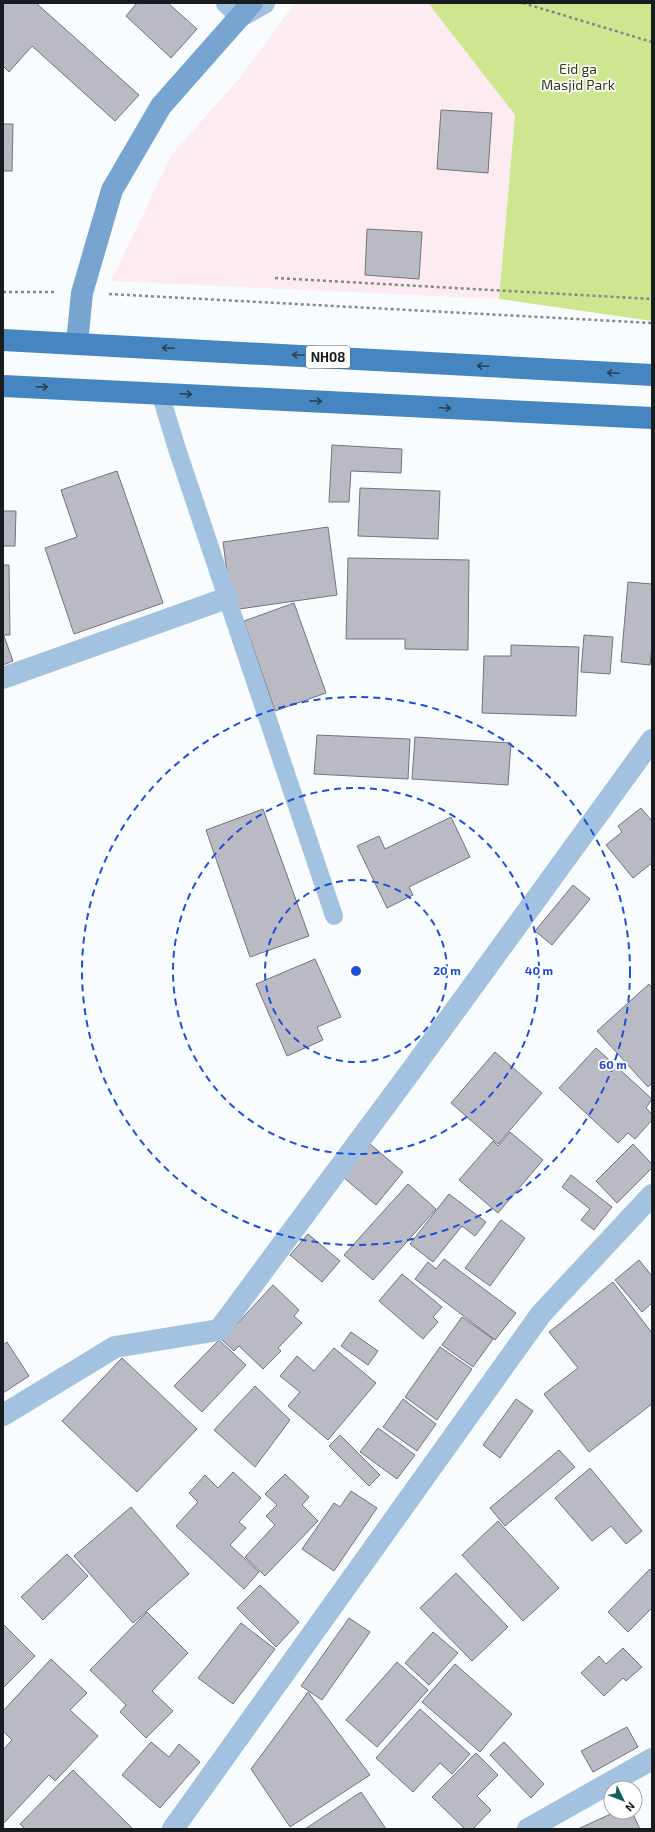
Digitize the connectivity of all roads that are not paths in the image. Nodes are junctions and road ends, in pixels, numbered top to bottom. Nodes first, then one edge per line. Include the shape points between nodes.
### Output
1 (264, 3) edge
2 (240, 7) edge
3 (3, 340) edge
4 (77, 343) junction
5 (652, 375) edge
6 (3, 386) edge
7 (160, 393) junction
8 (652, 418) edge
9 (227, 598) junction
10 (3, 678) edge
11 (652, 740) edge
12 (334, 916) dead end
13 (652, 1195) edge
14 (3, 1415) edge
15 (652, 1759) edge
16 (173, 1829) edge
17 (528, 1829) edge

1 - 2 street
2 - 4 main road via 160,106 112,190 82,292
3 - 4 highway, NH08
5 -> 4 highway, NH08
6 -> 7 highway
7 -> 8 highway
7 - 9 lane
9 - 10 street
9 - 12 lane
11 - 14 street via 219,1330 115,1347
13 - 16 street via 541,1314
15 - 17 street

